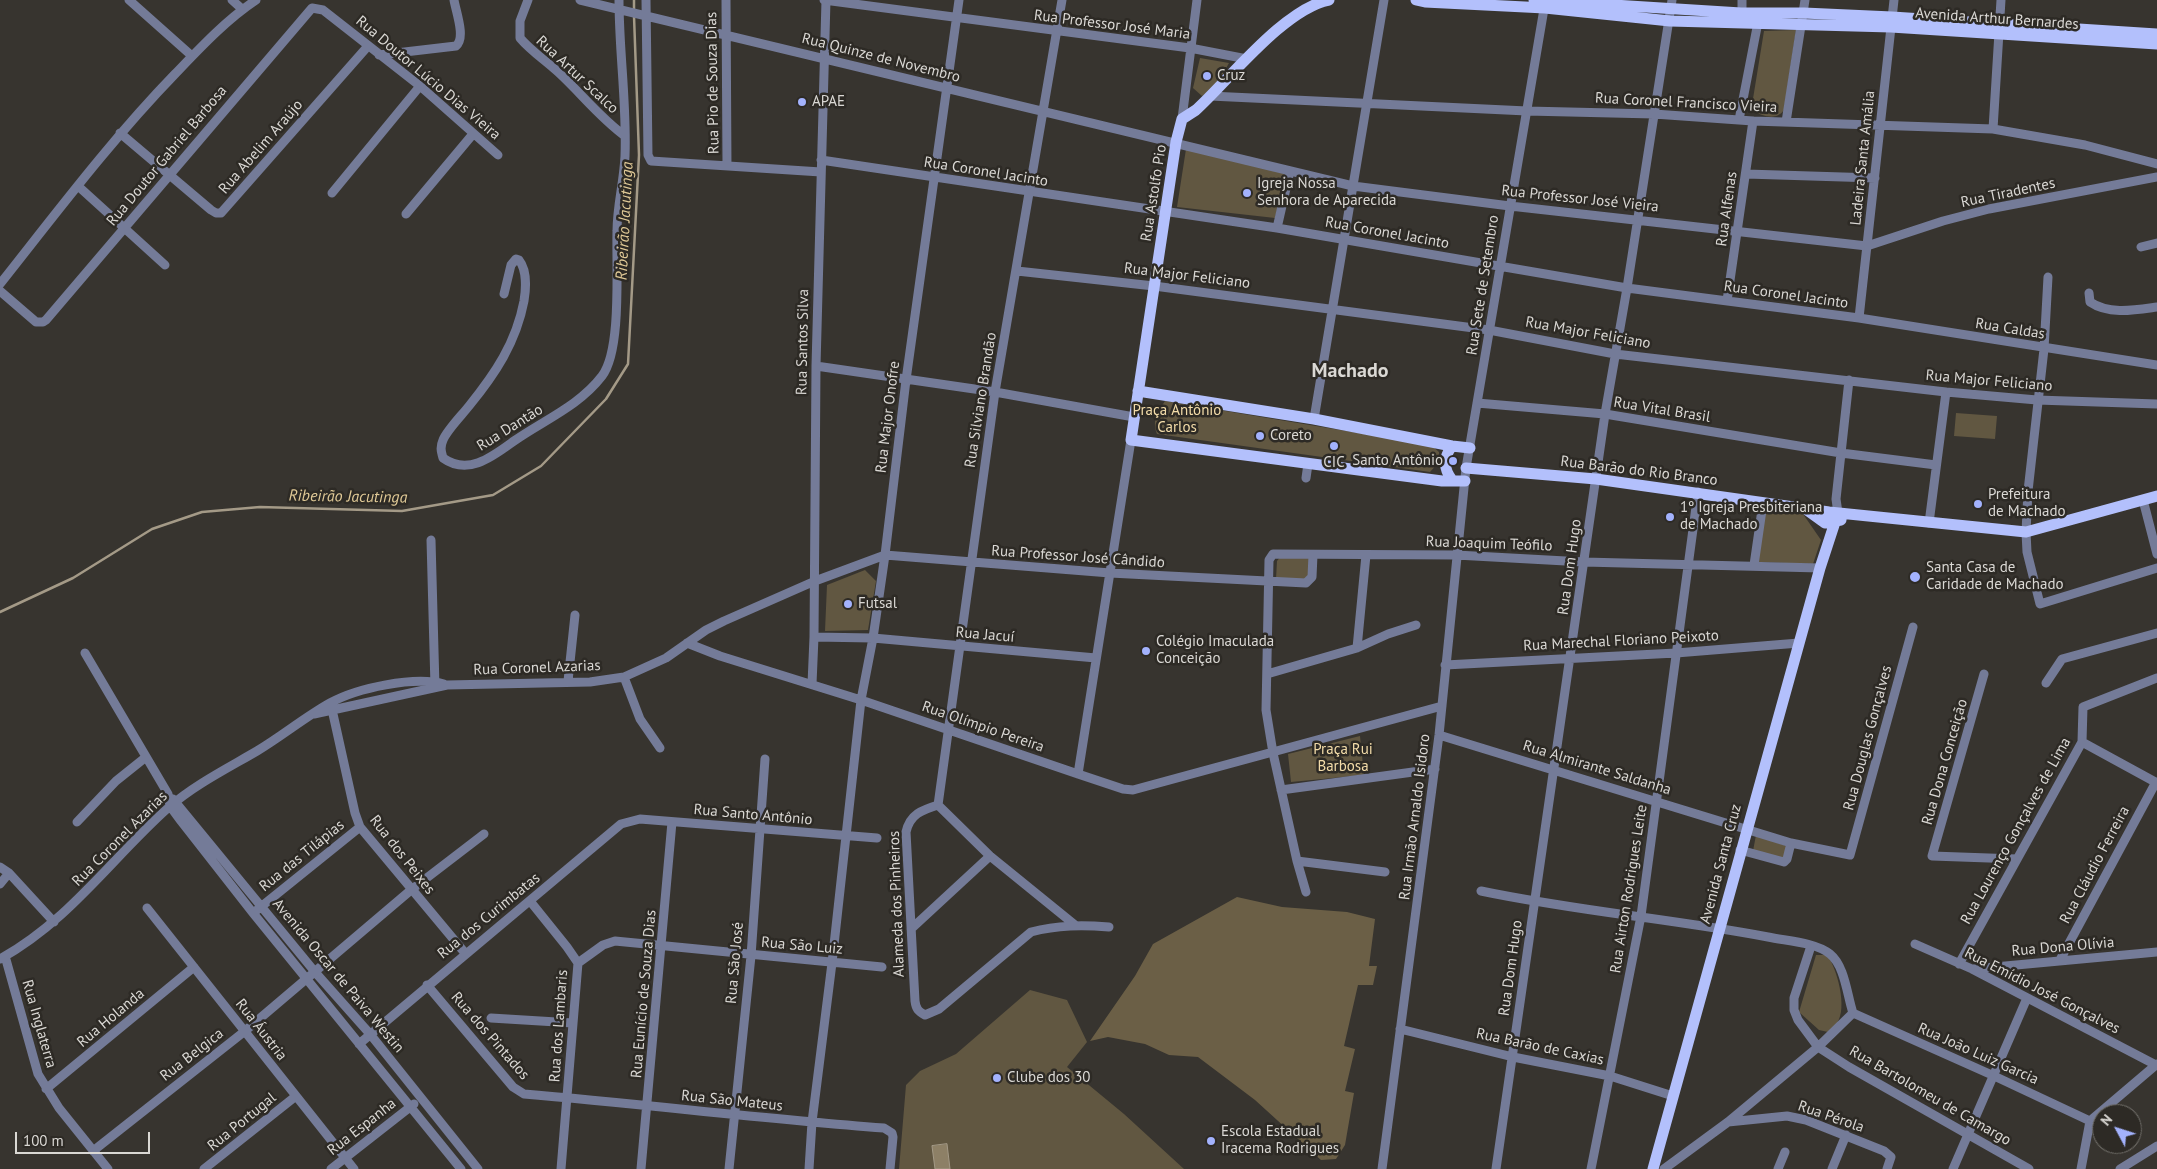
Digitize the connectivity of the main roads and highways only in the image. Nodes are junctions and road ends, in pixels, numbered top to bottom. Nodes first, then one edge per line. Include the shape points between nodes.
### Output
1 (1416, 0) edge
2 (1320, 1) edge
3 (1467, 2) edge
4 (1528, 3) edge
5 (1545, 3) edge
6 (1671, 10) edge
7 (1758, 19) junction
8 (1837, 20) junction
9 (1998, 29) junction
10 (2157, 34) edge
11 (2157, 44) edge
12 (1138, 391) junction
13 (1452, 446) junction
14 (1470, 448) road end
15 (1466, 468) road end
16 (1452, 480) junction
17 (1465, 481) road end
18 (2157, 496) edge
19 (1832, 518) junction
20 (1653, 1169) edge

1 - 3 main road, Avenida Arthur Bernardes
2 - 12 main road, Rua Astolfo Pio via 1283,25 1189,116 1182,119
3 - 4 main road, Avenida Arthur Bernardes
4 - 5 main road, Avenida Arthur Bernardes
5 - 6 main road, Avenida Arthur Bernardes via 1587,8
6 - 7 main road, Avenida Arthur Bernardes
7 - 8 main road, Avenida Arthur Bernardes via 1802,25
7 - 8 main road, Avenida Arthur Bernardes via 1804,13
8 - 9 main road, Avenida Arthur Bernardes
9 - 10 main road, Avenida Arthur Bernardes
9 - 11 main road, Avenida Arthur Bernardes
12 - 13 main road via 1314,419
12 - 16 main road via 1131,440
13 - 14 main road
13 - 16 main road via 1444,462 1446,473
15 - 19 main road, Rua Barão do Rio Branco via 1698,492 1806,509
16 - 17 main road
18 - 19 main road via 2026,532 1862,514
19 - 20 main road, Avenida Santa Cruz

